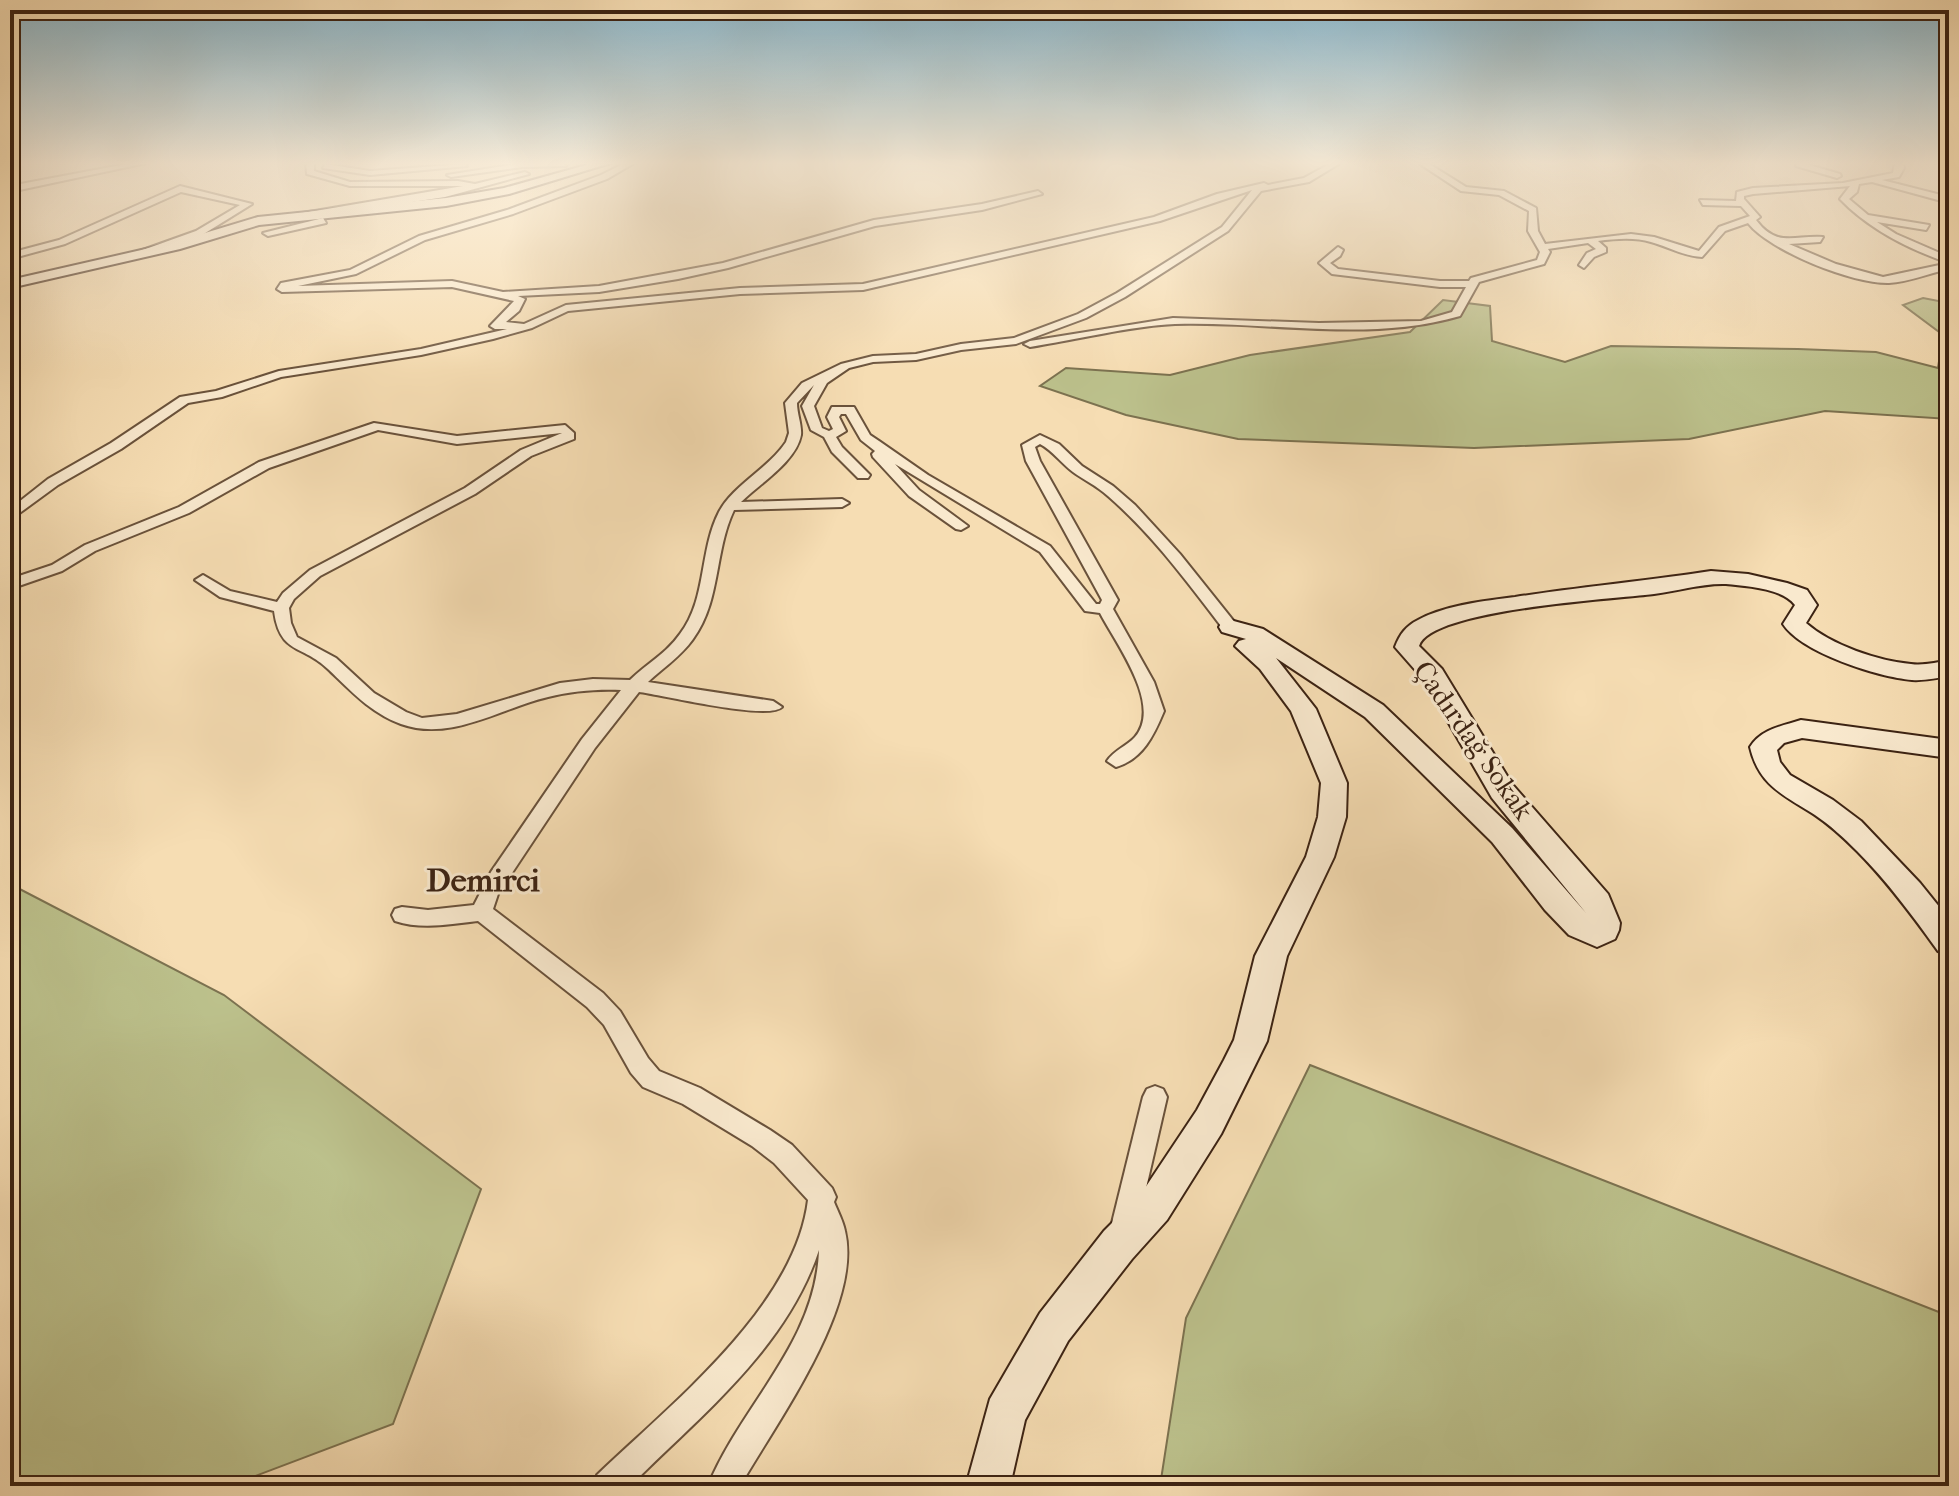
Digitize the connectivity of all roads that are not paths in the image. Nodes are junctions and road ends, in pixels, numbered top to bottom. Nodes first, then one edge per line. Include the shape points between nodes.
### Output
1 (85, 232) edge
2 (201, 232) edge
3 (219, 232) edge
4 (274, 232) edge
5 (443, 232) edge
6 (843, 232) edge
7 (1104, 232) edge
8 (1221, 232) edge
9 (1533, 232) edge
10 (1720, 232) edge
11 (1762, 232) edge
12 (1887, 232) edge
13 (268, 233) dead end
14 (1626, 238) junction
15 (1820, 239) dead end
16 (1590, 240) junction
17 (1779, 243) junction
18 (1544, 247) junction
19 (1641, 249) dead end
20 (1338, 250) dead end
21 (961, 252) dead end
22 (143, 253) junction
23 (10, 256) edge
24 (1949, 263) edge
25 (1584, 265) dead end
26 (936, 272) junction
27 (10, 284) edge
28 (1471, 284) junction
29 (501, 293) junction
30 (554, 311) junction
31 (976, 345) junction
32 (839, 368) junction
33 (829, 435) junction
34 (874, 444) junction
35 (863, 475) dead end
36 (842, 503) dead end
37 (729, 506) junction
38 (10, 513) edge
39 (961, 526) dead end
40 (203, 580) dead end
41 (10, 584) edge
42 (281, 608) junction
43 (1105, 609) junction
44 (1230, 627) junction
45 (1949, 668) edge
46 (633, 687) junction
47 (773, 707) dead end
48 (1949, 749) edge
49 (1116, 761) dead end
50 (482, 912) junction
51 (402, 915) dead end
52 (1949, 942) edge
53 (1155, 1097) dead end
54 (823, 1197) junction
55 (1118, 1245) junction
56 (608, 1486) edge
57 (723, 1486) edge
58 (988, 1486) edge

1 - 23 street
2 - 22 street
3 - 22 street
4 - 13 street
5 - 29 street via 353,272 282,289 452,284
6 - 29 street via 678,276 599,289
7 - 26 street
8 - 31 street via 1096,309 1022,340
9 - 18 street
10 - 14 street via 1702,254 1679,252 1646,237
11 - 17 street
12 - 24 street
14 - 16 street
14 - 19 street
15 - 17 street
16 - 18 street
16 - 25 street via 1603,250 1590,255
17 - 24 street via 1880,280
18 - 28 street via 1546,264
20 - 28 street via 1324,265 1347,275
21 - 26 street
22 - 27 street
26 - 30 street via 863,287 740,291
28 - 31 street via 1456,314 1416,324 1173,321 1033,344
29 - 30 street via 520,299 520,304 495,326 520,324
30 - 38 street via 528,326 493,336 297,370 184,400
31 - 32 street
32 - 33 street via 822,381 808,406 817,430
32 - 37 street via 806,385 791,403 792,441
33 - 34 street via 840,431 833,414 850,410
33 - 35 street
34 - 39 street via 905,485
34 - 43 street via 1045,549 1091,608
36 - 37 street
37 - 46 street via 709,588 694,624 662,664
40 - 42 street via 225,594
41 - 42 street via 184,510 264,465 378,426 457,440 565,429 570,436 526,453 470,491 315,573
42 - 46 street via 285,630 301,649 330,661 359,689 410,721 456,720 590,684
43 - 44 street via 1110,600 1033,461 1028,445 1040,439 1055,444 1072,465 1144,520
43 - 49 street via 1146,682 1155,711 1144,739
44 - 45 street, Çadırdağ Sokak via 1255,634 1374,711 1502,835 1580,926 1597,934 1605,923 1597,902 1502,791 1433,675 1407,647 1411,635 1453,617 1530,599 1714,577 1799,595 1806,605 1794,624 1797,630 1826,644 1911,672
44 - 55 street via 1303,709 1334,783 1332,817 1320,857 1271,956 1250,1041 1236,1071 1154,1207
46 - 47 street
46 - 50 street via 486,892
48 - 52 street via 1801,729 1763,747 1776,779 1834,814 1905,882
50 - 51 street
50 - 54 street via 595,1000 652,1080 679,1090 781,1152
53 - 55 street
54 - 56 street via 804,1255 770,1321
54 - 57 street via 835,1265 826,1299 812,1336
55 - 58 street via 1054,1327 1005,1414

